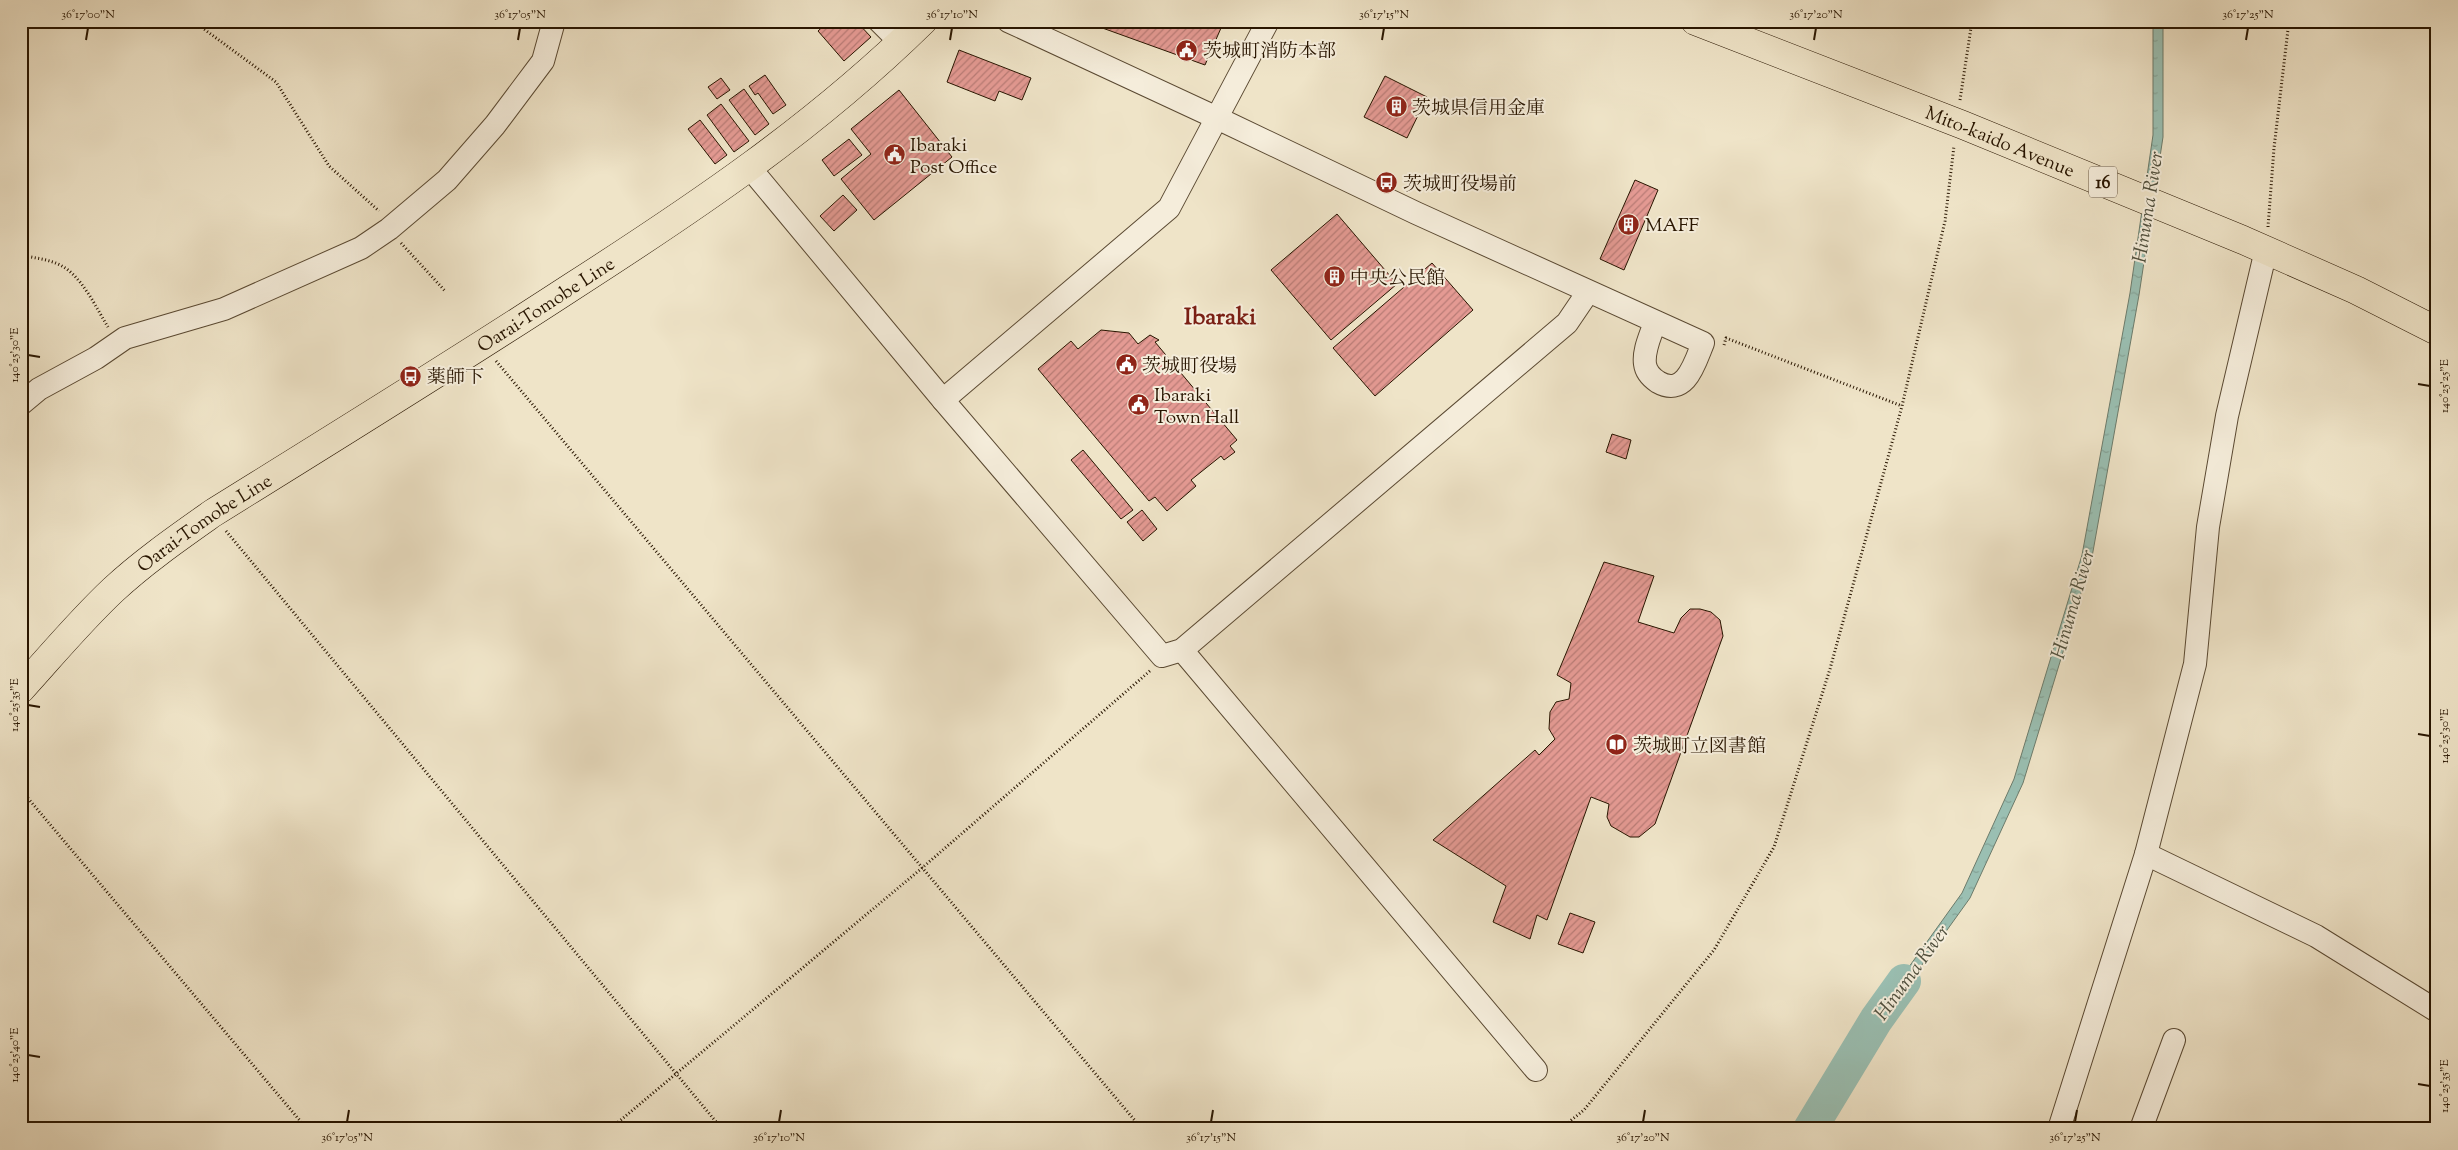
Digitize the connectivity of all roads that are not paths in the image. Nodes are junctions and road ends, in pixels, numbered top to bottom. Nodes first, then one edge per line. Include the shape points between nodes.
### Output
1 (554, 21) edge
2 (879, 21) edge
3 (923, 21) edge
4 (1008, 21) edge
5 (1268, 21) edge
6 (1695, 21) edge
7 (901, 43) junction
8 (1218, 118) junction
9 (750, 168) junction
10 (2254, 245) junction
11 (1588, 292) junction
12 (1655, 322) junction
13 (2437, 331) edge
14 (943, 400) junction
15 (21, 404) edge
16 (1172, 653) junction
17 (21, 689) edge
18 (2146, 854) junction
19 (2437, 1012) edge
20 (2174, 1040) dead end
21 (1536, 1070) dead end
22 (2059, 1129) edge
23 (2141, 1129) edge

1 - 15 street via 543,61 495,125 447,180 392,227 361,248 224,309 125,338 39,389
2 - 7 street
3 - 7 main road, Oarai-Tomobe Line
4 - 8 street
5 - 8 street
6 - 10 main road, Mito-kaido Avenue / 16 via 1960,124
7 - 9 main road, Oarai-Tomobe Line via 812,120
8 - 11 street
8 - 14 street via 1169,208
9 - 14 street
9 - 17 main road, Oarai-Tomobe Line via 483,345 213,512 114,589
10 - 13 main road, Mito-kaido Avenue / 16 via 2356,290
10 - 18 street via 2208,526 2195,664
11 - 12 street
11 - 16 street via 1567,323
12 - 12 street via 1703,342 1689,376 1682,384 1660,383 1651,377 1645,366 1644,356
14 - 16 street
16 - 21 street
18 - 19 street via 2316,936
18 - 22 street
20 - 23 street

